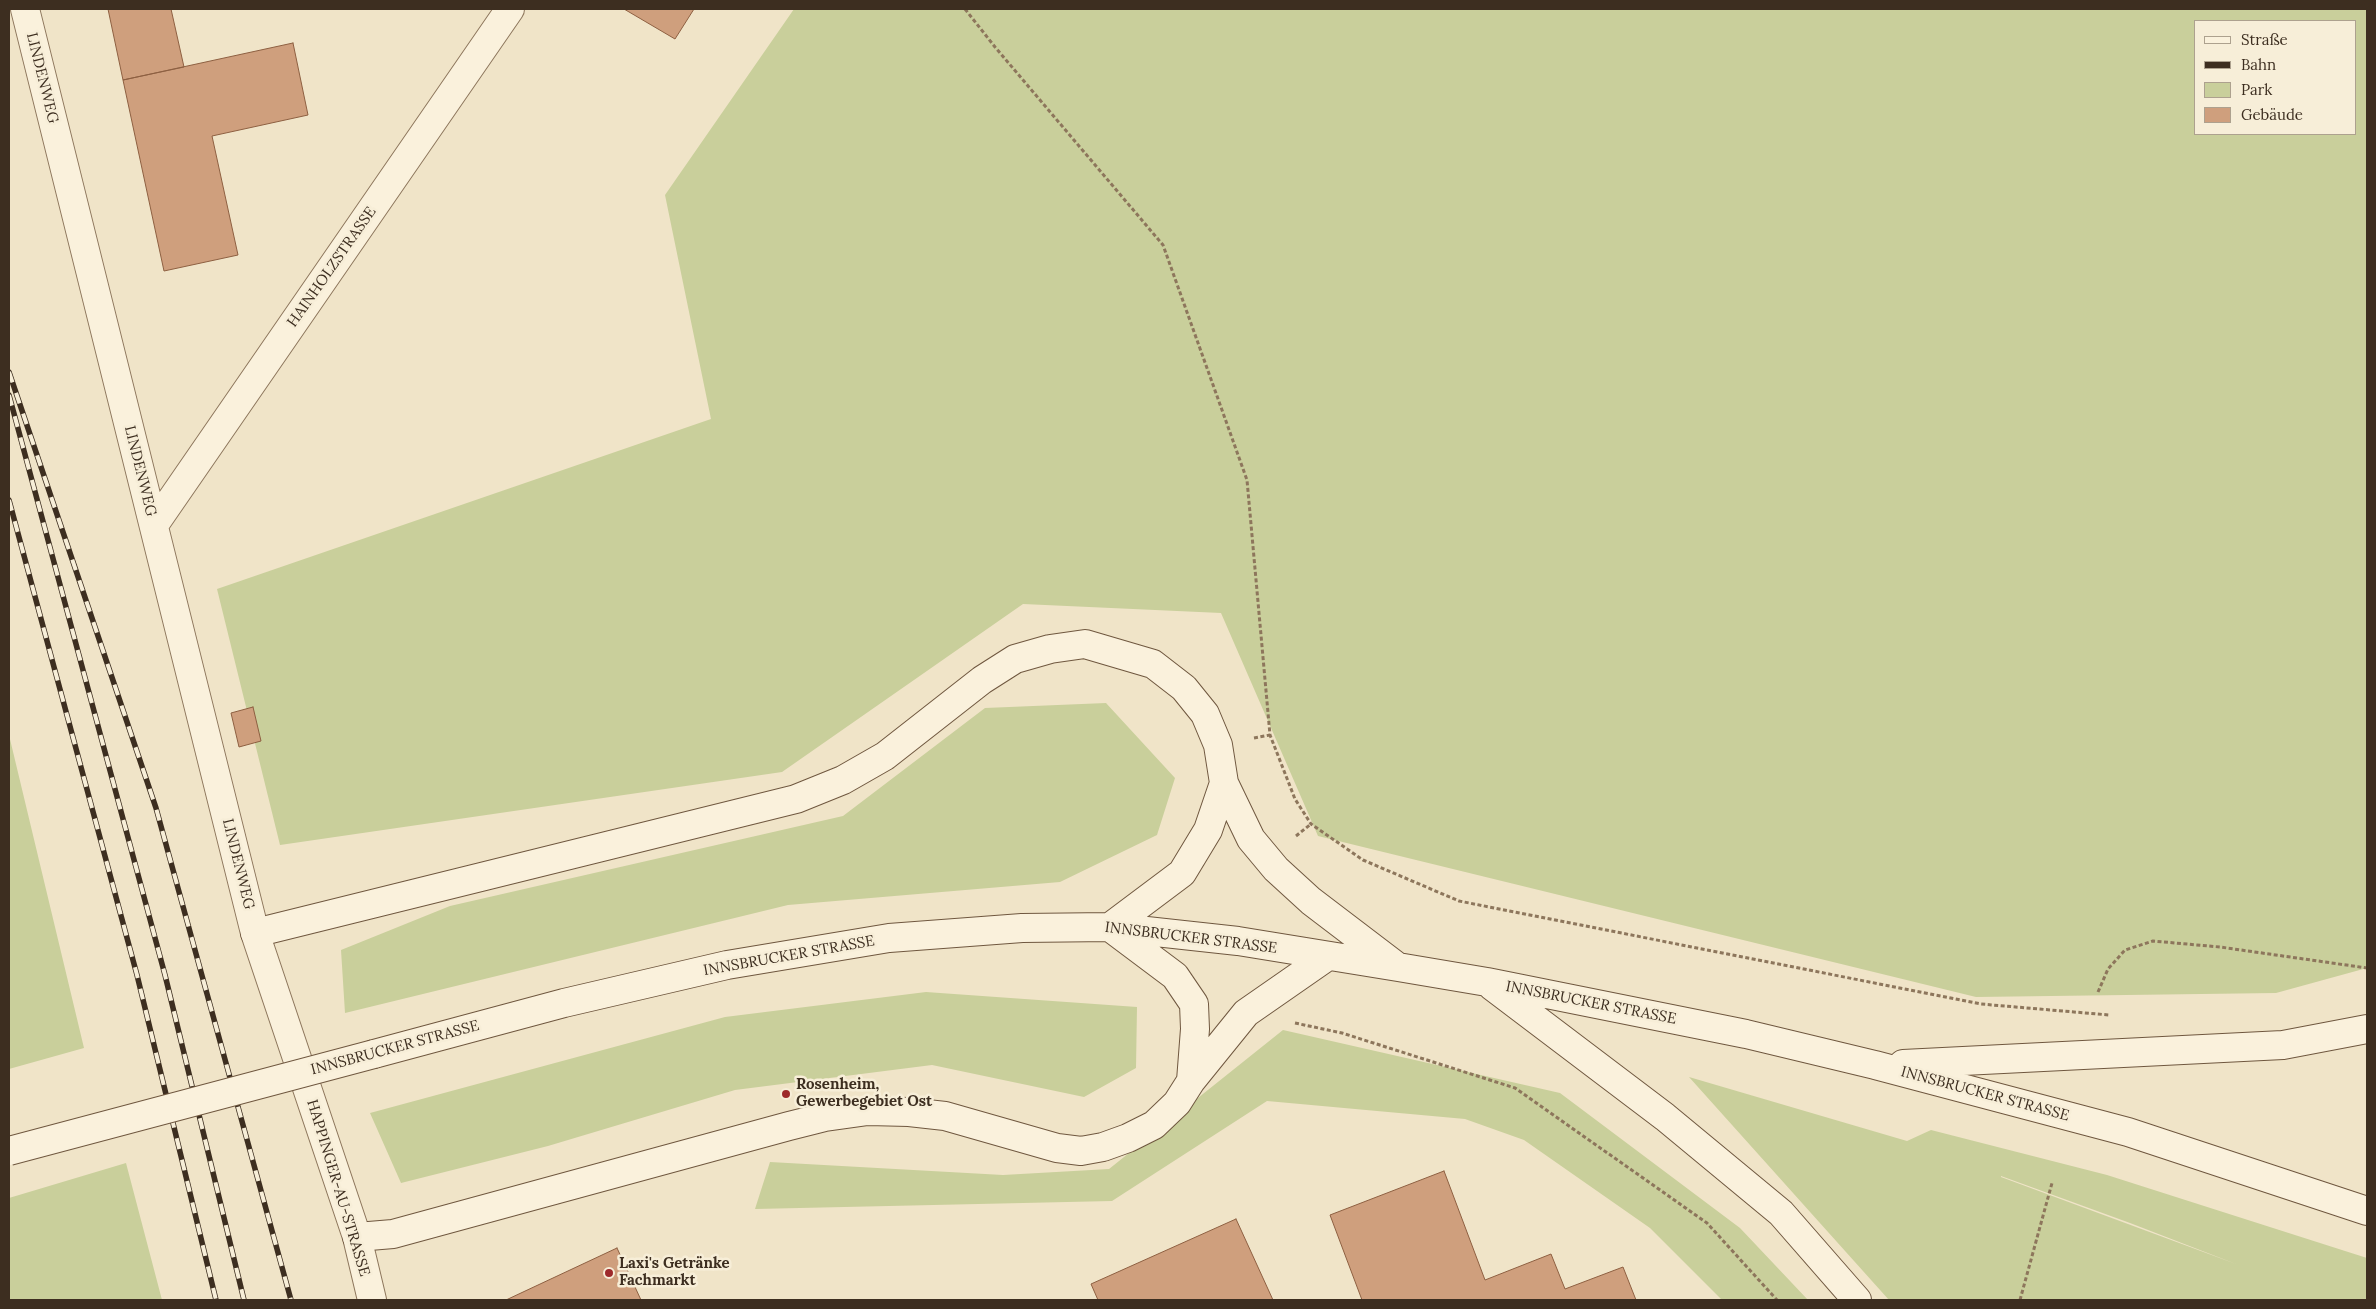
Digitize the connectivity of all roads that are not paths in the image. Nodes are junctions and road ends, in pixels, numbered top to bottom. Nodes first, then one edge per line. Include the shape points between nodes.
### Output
1 (25, 9) edge
2 (510, 9) edge
3 (154, 525) junction
4 (1224, 783) junction
5 (1110, 927) junction
6 (255, 933) junction
7 (1328, 956) junction
8 (1398, 967) junction
9 (1487, 982) junction
10 (2367, 1029) edge
11 (1875, 1065) junction
12 (1191, 1081) junction
13 (9, 1151) edge
14 (2367, 1212) edge
15 (357, 1236) junction
16 (372, 1300) edge
17 (1857, 1300) edge

1 - 3 main road, LINDENWEG
2 - 3 main road, HAINHOLZSTRASSE
3 - 6 main road, LINDENWEG
4 - 5 main road via 1208,830 1182,873
4 - 6 main road via 1218,745 1204,714 1184,688 1153,664 1085,644 1050,649 1015,659 982,680 885,756 843,780 796,799
4 - 8 main road via 1251,839 1276,869 1311,901
5 - 7 main road, INNSBRUCKER STRASSE via 1238,941
5 - 12 main road via 1175,976 1194,1004
5 - 13 main road, INNSBRUCKER STRASSE, bridge via 1022,928 890,938 727,965 564,1003
6 - 15 main road, HAPPINGER-AU-STRASSE
7 - 8 main road, INNSBRUCKER STRASSE
7 - 12 main road via 1246,1013
8 - 9 main road, INNSBRUCKER STRASSE
9 - 11 main road, INNSBRUCKER STRASSE via 1746,1034
9 - 17 main road via 1665,1117 1781,1212
10 - 11 main road via 2283,1045
11 - 14 main road, INNSBRUCKER STRASSE via 2128,1132
12 - 15 main road via 1177,1103 1154,1125 1103,1147 1081,1151 1057,1148 945,1116 868,1111 789,1126 392,1234
15 - 16 main road, HAPPINGER-AU-STRASSE

